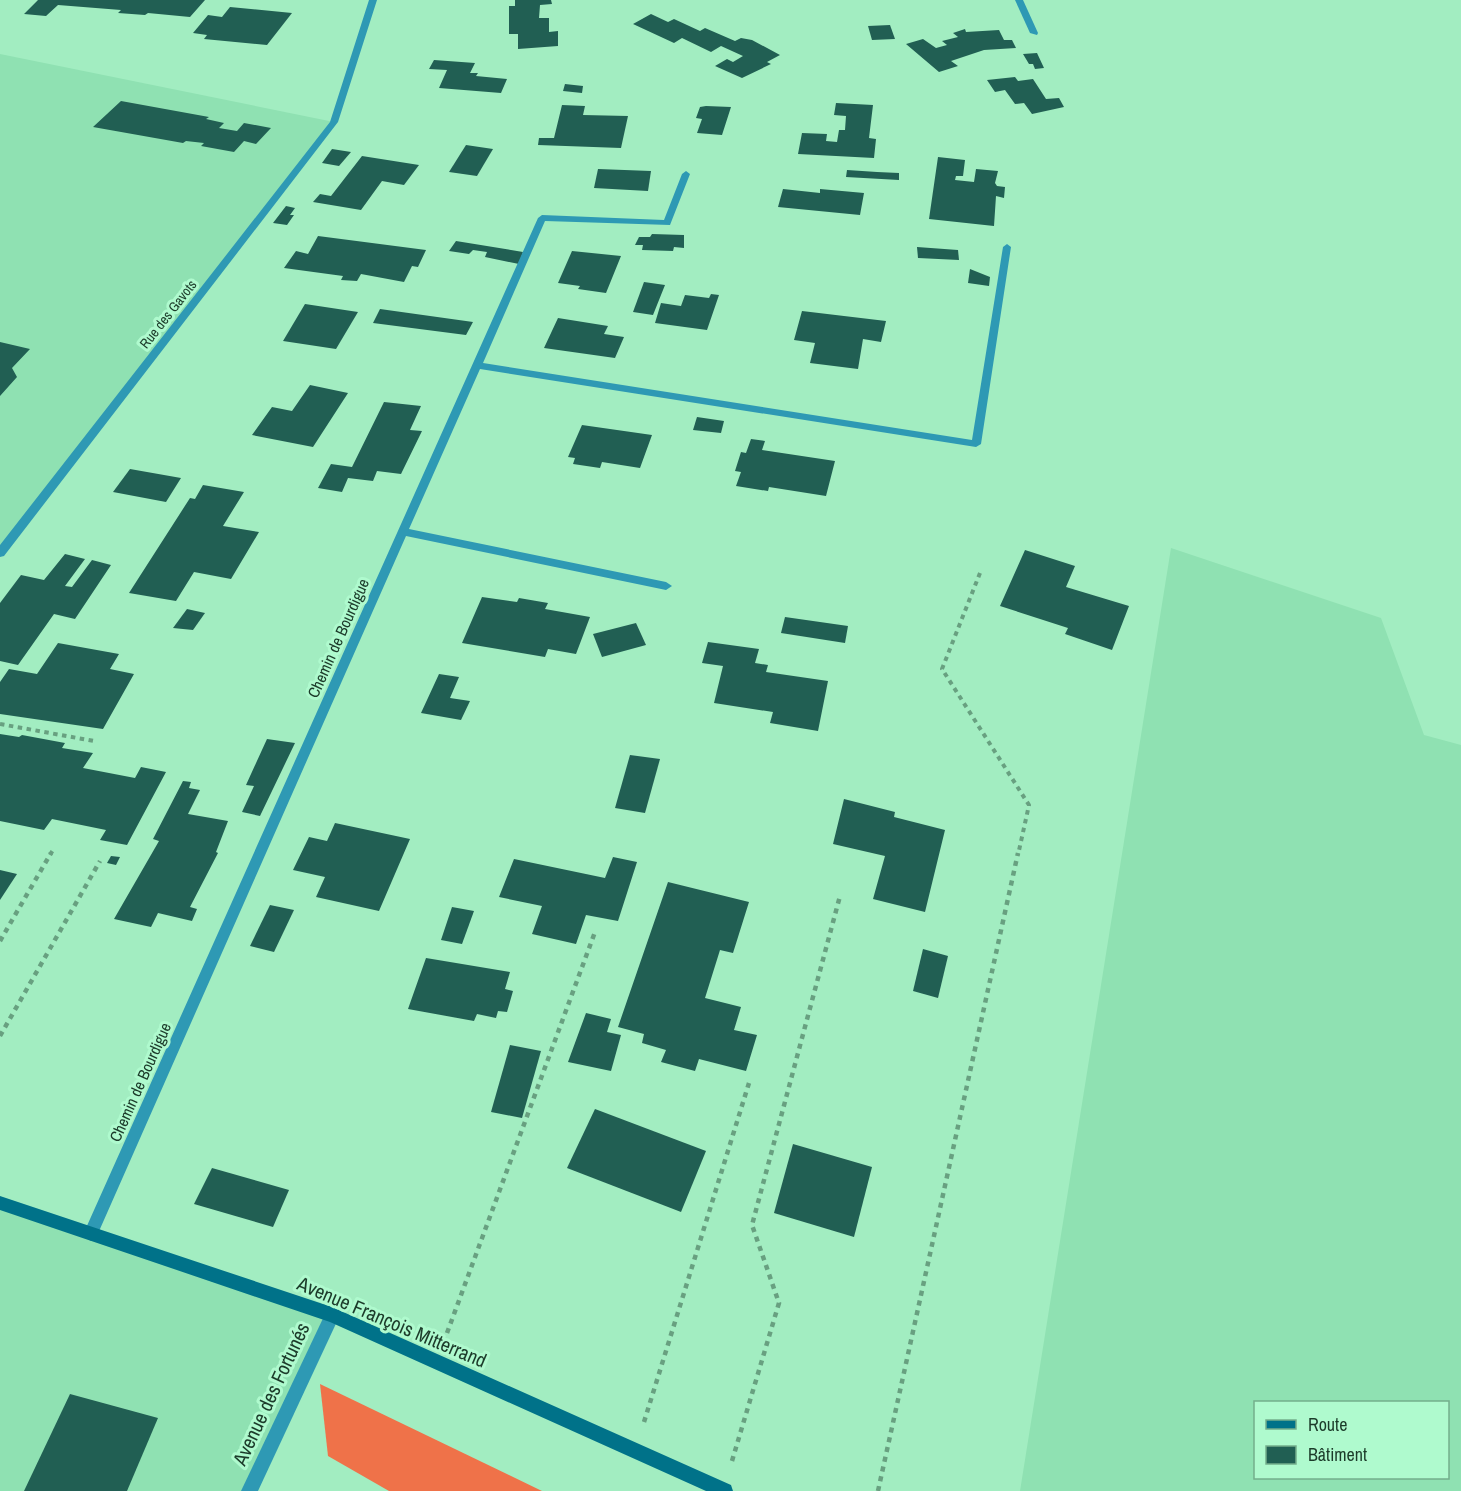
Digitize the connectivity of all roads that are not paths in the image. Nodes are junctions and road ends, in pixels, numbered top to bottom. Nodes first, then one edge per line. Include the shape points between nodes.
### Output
1 (374, 0) edge
2 (1018, 0) edge
3 (1034, 33) dead end
4 (686, 174) dead end
5 (1007, 247) dead end
6 (477, 365) junction
7 (404, 531) junction
8 (0, 553) edge
9 (666, 586) dead end
10 (0, 1203) edge
11 (91, 1233) junction
12 (332, 1314) junction
13 (249, 1491) edge
14 (724, 1491) edge

1 - 8 street, Rue des Gavots via 334,122
2 - 3 street
4 - 6 street, Chemin de Bourdigue via 667,223 542,218
5 - 6 street via 976,444
6 - 7 street, Chemin de Bourdigue
7 - 9 street
7 - 11 street, Chemin de Bourdigue
10 - 11 main road, Avenue François Mitterrand
11 - 12 main road, Avenue François Mitterrand
12 - 13 street, Avenue des Fortunés
12 - 14 main road, Avenue François Mitterrand

